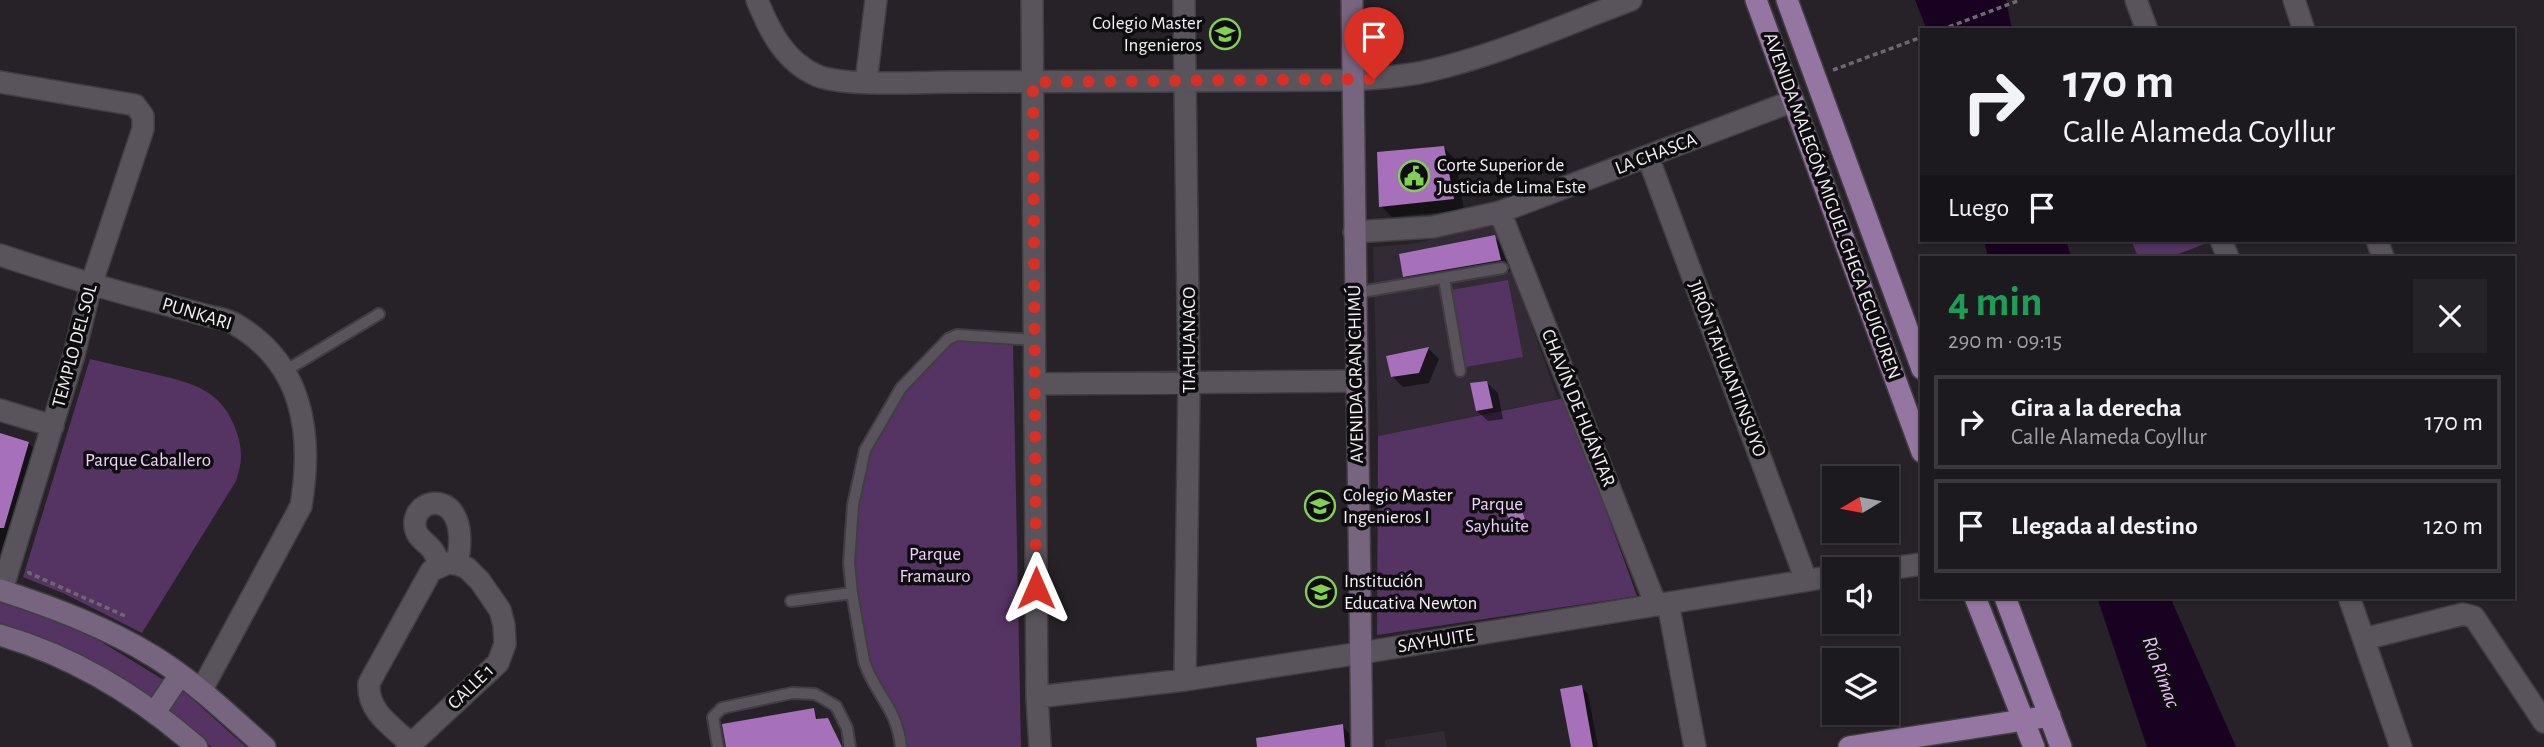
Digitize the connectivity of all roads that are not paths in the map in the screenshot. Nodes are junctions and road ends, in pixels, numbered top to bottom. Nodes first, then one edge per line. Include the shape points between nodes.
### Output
1 (757, 0) edge
2 (876, 0) edge
3 (1032, 0) edge
4 (1184, 0) edge
5 (1352, 0) edge
6 (1631, 0) edge
7 (1756, 0) edge
8 (1787, 0) edge
9 (2136, 0) edge
10 (2294, 0) edge
11 (2146, 28) edge
12 (2303, 28) edge
13 (1353, 80) junction
14 (0, 82) edge
15 (866, 82) junction
16 (1033, 82) junction
17 (1186, 82) junction
18 (1794, 101) junction
19 (1648, 158) junction
20 (1500, 212) junction
21 (1354, 232) junction
22 (0, 255) edge
23 (1502, 268) dead end
24 (1444, 279) junction
25 (92, 285) junction
26 (1355, 293) junction
27 (379, 314) dead end
28 (1035, 340) junction
29 (1920, 364) edge
30 (285, 371) junction
31 (1460, 371) dead end
32 (1356, 381) junction
33 (1189, 383) junction
34 (1035, 384) junction
35 (0, 410) edge
36 (53, 426) junction
37 (1920, 447) edge
38 (1920, 564) edge
39 (1899, 567) edge
40 (1822, 578) edge
41 (1806, 580) junction
42 (1, 590) edge
43 (852, 593) junction
44 (1976, 599) edge
45 (2006, 599) edge
46 (2350, 599) edge
47 (791, 601) dead end
48 (1662, 604) junction
49 (0, 635) edge
50 (2364, 639) junction
51 (1361, 653) junction
52 (180, 675) junction
53 (1185, 680) junction
54 (201, 691) junction
55 (1037, 697) junction
56 (155, 712) junction
57 (2050, 716) junction
58 (2024, 720) junction
59 (2544, 722) edge
60 (409, 745) edge
61 (197, 747) edge
62 (265, 747) edge
63 (718, 747) edge
64 (850, 747) edge
65 (901, 747) edge
66 (1040, 747) edge
67 (1362, 747) edge
68 (1695, 747) edge
69 (1849, 747) edge
70 (2034, 747) edge
71 (2061, 747) edge
72 (2401, 747) edge

1 - 15 street via 780,47 799,66 821,77
2 - 15 street
3 - 16 street
4 - 17 street, TIAHUANACO
5 - 13 street, AVENIDA GRAN CHIMÚ
6 - 13 street via 1460,63 1396,77
7 - 18 main road, AVENIDA MALECÓN MIGUEL CHECA EGUIGUREN
8 - 29 main road, AVENIDA MALECÓN MIGUEL CHECA EGUIGUREN
9 - 11 street
10 - 12 street
13 - 17 street
13 - 21 street, AVENIDA GRAN CHIMÚ
14 - 25 street, TEMPLO DEL SOL via 135,104 143,116 143,129
15 - 16 street
16 - 17 street
16 - 28 street
17 - 33 street, TIAHUANACO
18 - 19 street, LA CHASCA
18 - 37 main road, AVENIDA MALECÓN MIGUEL CHECA EGUIGUREN
19 - 20 street, LA CHASCA
19 - 41 street, JIRÓN TAHUANTINSUYO
20 - 21 street, LA CHASCA via 1433,226
20 - 48 street, CHAVÍN DE HUÁNTAR
21 - 26 street, AVENIDA GRAN CHIMÚ
22 - 25 street, PUNKARI
23 - 24 lane
24 - 26 lane
24 - 31 lane
25 - 30 street, PUNKARI via 234,323 264,345
25 - 36 street, TEMPLO DEL SOL
26 - 32 street, AVENIDA GRAN CHIMÚ
27 - 30 lane
28 - 34 street
28 - 43 lane via 957,335 901,388 865,450 853,505
30 - 54 street, PUNKARI via 299,400 306,432 302,506
32 - 33 street
32 - 51 street, AVENIDA GRAN CHIMÚ
33 - 34 street
33 - 53 street, TIAHUANACO
34 - 55 street
35 - 36 street
36 - 42 street, TEMPLO DEL SOL
38 - 39 street
40 - 41 street, SAYHUITE
41 - 48 street, SAYHUITE
42 - 52 street via 115,636
43 - 47 lane
43 - 65 lane via 867,670 895,717
44 - 58 main road
45 - 57 main road
46 - 50 street
48 - 51 street, SAYHUITE
48 - 68 street, CHAVÍN DE HUÁNTAR
49 - 56 street via 71,662
50 - 59 street via 2463,614 2474,617
50 - 72 street
51 - 53 street, SAYHUITE
51 - 67 street, AVENIDA GRAN CHIMÚ
52 - 54 street
52 - 56 street
53 - 55 street, SAYHUITE
54 - 62 street
55 - 66 street
56 - 61 street
57 - 58 main road
57 - 71 main road
58 - 69 main road
58 - 70 main road
60 - 60 street, CALLE 1 via 498,663 505,644 500,610 467,568 449,565 431,572 369,683 375,711
63 - 64 lane via 713,717 722,708 792,693 815,694 835,706 847,728

